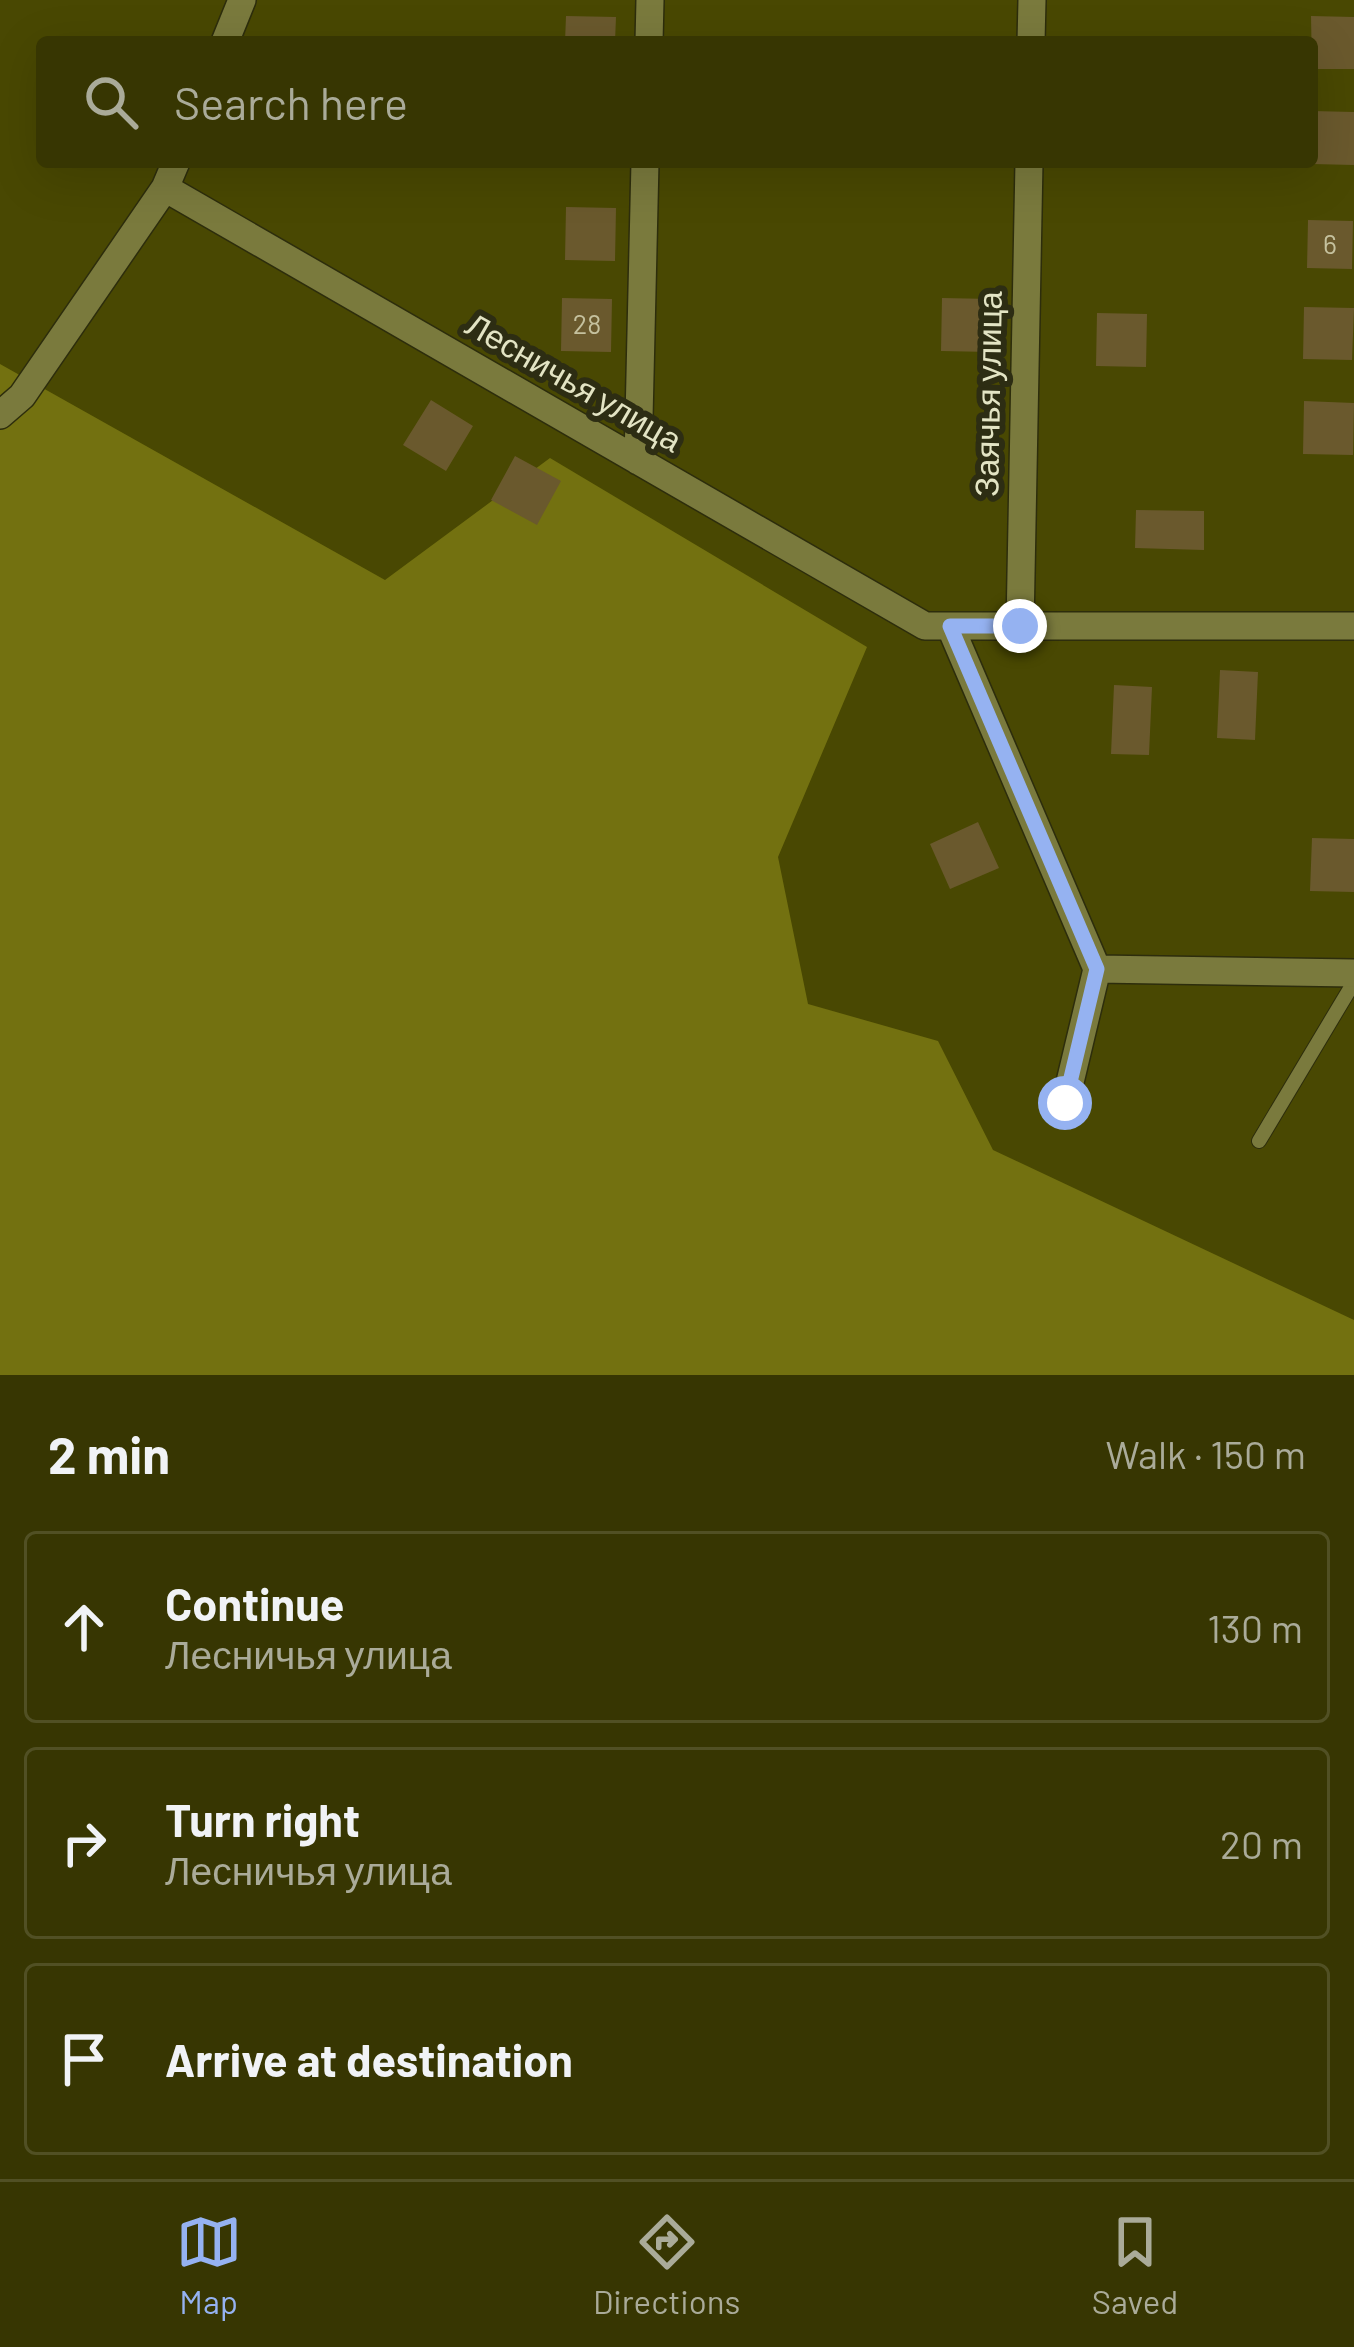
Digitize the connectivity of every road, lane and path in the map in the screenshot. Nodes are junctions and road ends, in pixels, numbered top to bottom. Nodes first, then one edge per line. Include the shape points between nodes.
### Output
1 (242, 0) edge
2 (650, 0) edge
3 (1032, 0) edge
4 (227, 36) edge
5 (649, 36) edge
6 (1031, 36) edge
7 (646, 168) edge
8 (1029, 168) edge
9 (170, 175) edge
10 (0, 415) edge
11 (638, 461) junction
12 (950, 626) junction
13 (1020, 626) junction
14 (1354, 626) edge
15 (1097, 969) junction
16 (1354, 977) edge
17 (1065, 1103) dead end
18 (1259, 1141) dead end

1 - 4 street
2 - 5 street
3 - 6 street
7 - 11 street
8 - 13 street, Заячья улица
9 - 10 street via 32,382
9 - 11 street, Лесничья улица
11 - 12 street, Лесничья улица via 925,626
12 - 13 street, Лесничья улица
12 - 15 street
13 - 14 street, Лесничья улица
15 - 16 street
15 - 17 street
16 - 18 lane

